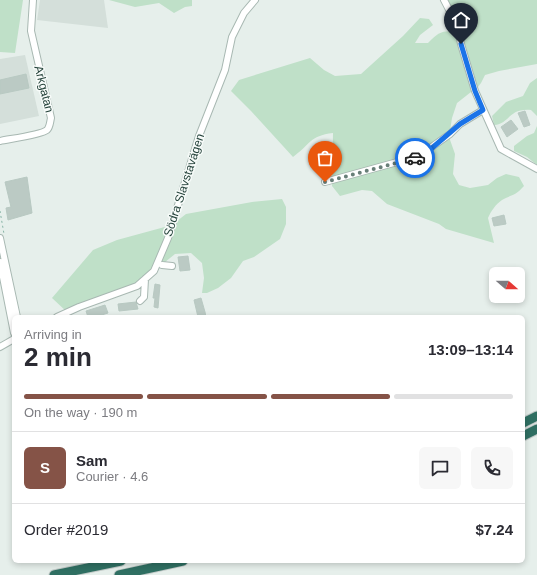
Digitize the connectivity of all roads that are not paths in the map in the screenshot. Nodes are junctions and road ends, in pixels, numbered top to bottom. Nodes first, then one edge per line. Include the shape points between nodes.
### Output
1 (33, 0) edge
2 (255, 0) edge
3 (444, 0) edge
4 (483, 110) junction
5 (0, 141) edge
6 (537, 169) edge
7 (325, 182) dead end
8 (0, 238) edge
9 (0, 262) edge
10 (162, 264) dead end
11 (172, 266) dead end
12 (3, 269) edge
13 (144, 279) junction
14 (145, 299) dead end
15 (15, 315) edge
16 (61, 315) edge
17 (12, 321) edge
18 (12, 340) edge
19 (0, 347) edge
20 (537, 416) edge
21 (525, 422) edge
22 (537, 429) edge
23 (525, 435) edge
24 (112, 563) edge
25 (174, 563) edge
26 (54, 575) edge
27 (119, 575) edge

1 - 5 street, Arkgatan via 31,31 51,118 50,124 40,133
2 - 13 street, Södra Slavstavägen via 244,13 232,37 225,70 199,136 168,238 154,271
3 - 4 street via 458,25 461,44
4 - 6 street via 502,149
4 - 7 street via 460,124 419,156
8 - 12 street
9 - 12 street
10 - 11 street
12 - 15 street
12 - 17 street
13 - 14 street
13 - 16 street, Södra Slavstavägen via 137,286
18 - 19 street
20 - 21 highway
22 - 23 highway
24 - 26 highway
25 - 27 highway

